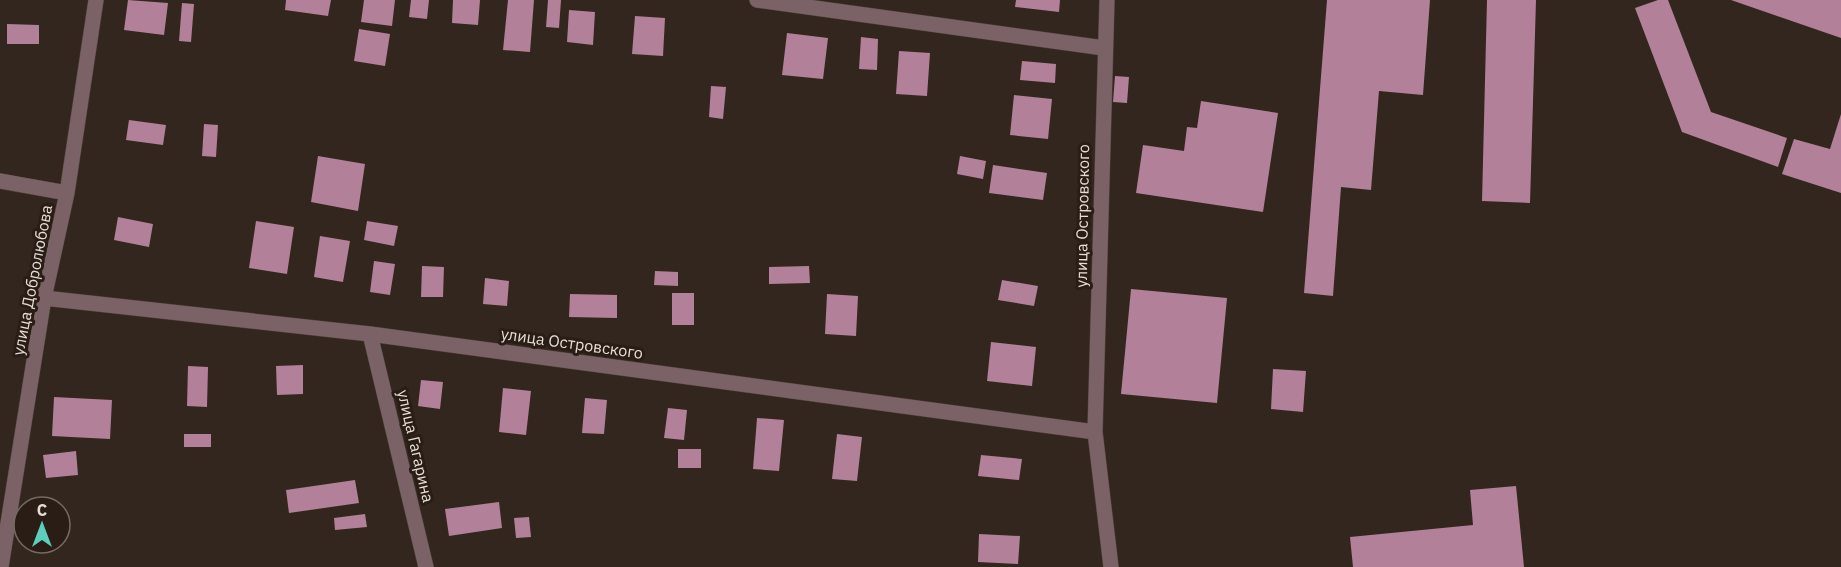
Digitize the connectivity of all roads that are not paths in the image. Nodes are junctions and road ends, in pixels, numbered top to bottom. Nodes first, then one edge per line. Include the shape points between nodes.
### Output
1 (96, 0) edge
2 (757, 0) edge
3 (1107, 0) edge
4 (1104, 48) junction
5 (0, 181) edge
6 (67, 193) junction
7 (44, 298) junction
8 (370, 334) junction
9 (1095, 432) junction
10 (1, 567) edge
11 (426, 567) edge
12 (1111, 567) edge

1 - 6 street, улица Добролюбова
2 - 4 street
3 - 4 street, улица Островского
4 - 9 street, улица Островского
5 - 6 street
6 - 7 street, улица Добролюбова
7 - 8 street, улица Островского
7 - 10 street, улица Добролюбова
8 - 9 street, улица Островского
8 - 11 street, улица Гагарина
9 - 12 street, улица Островского

